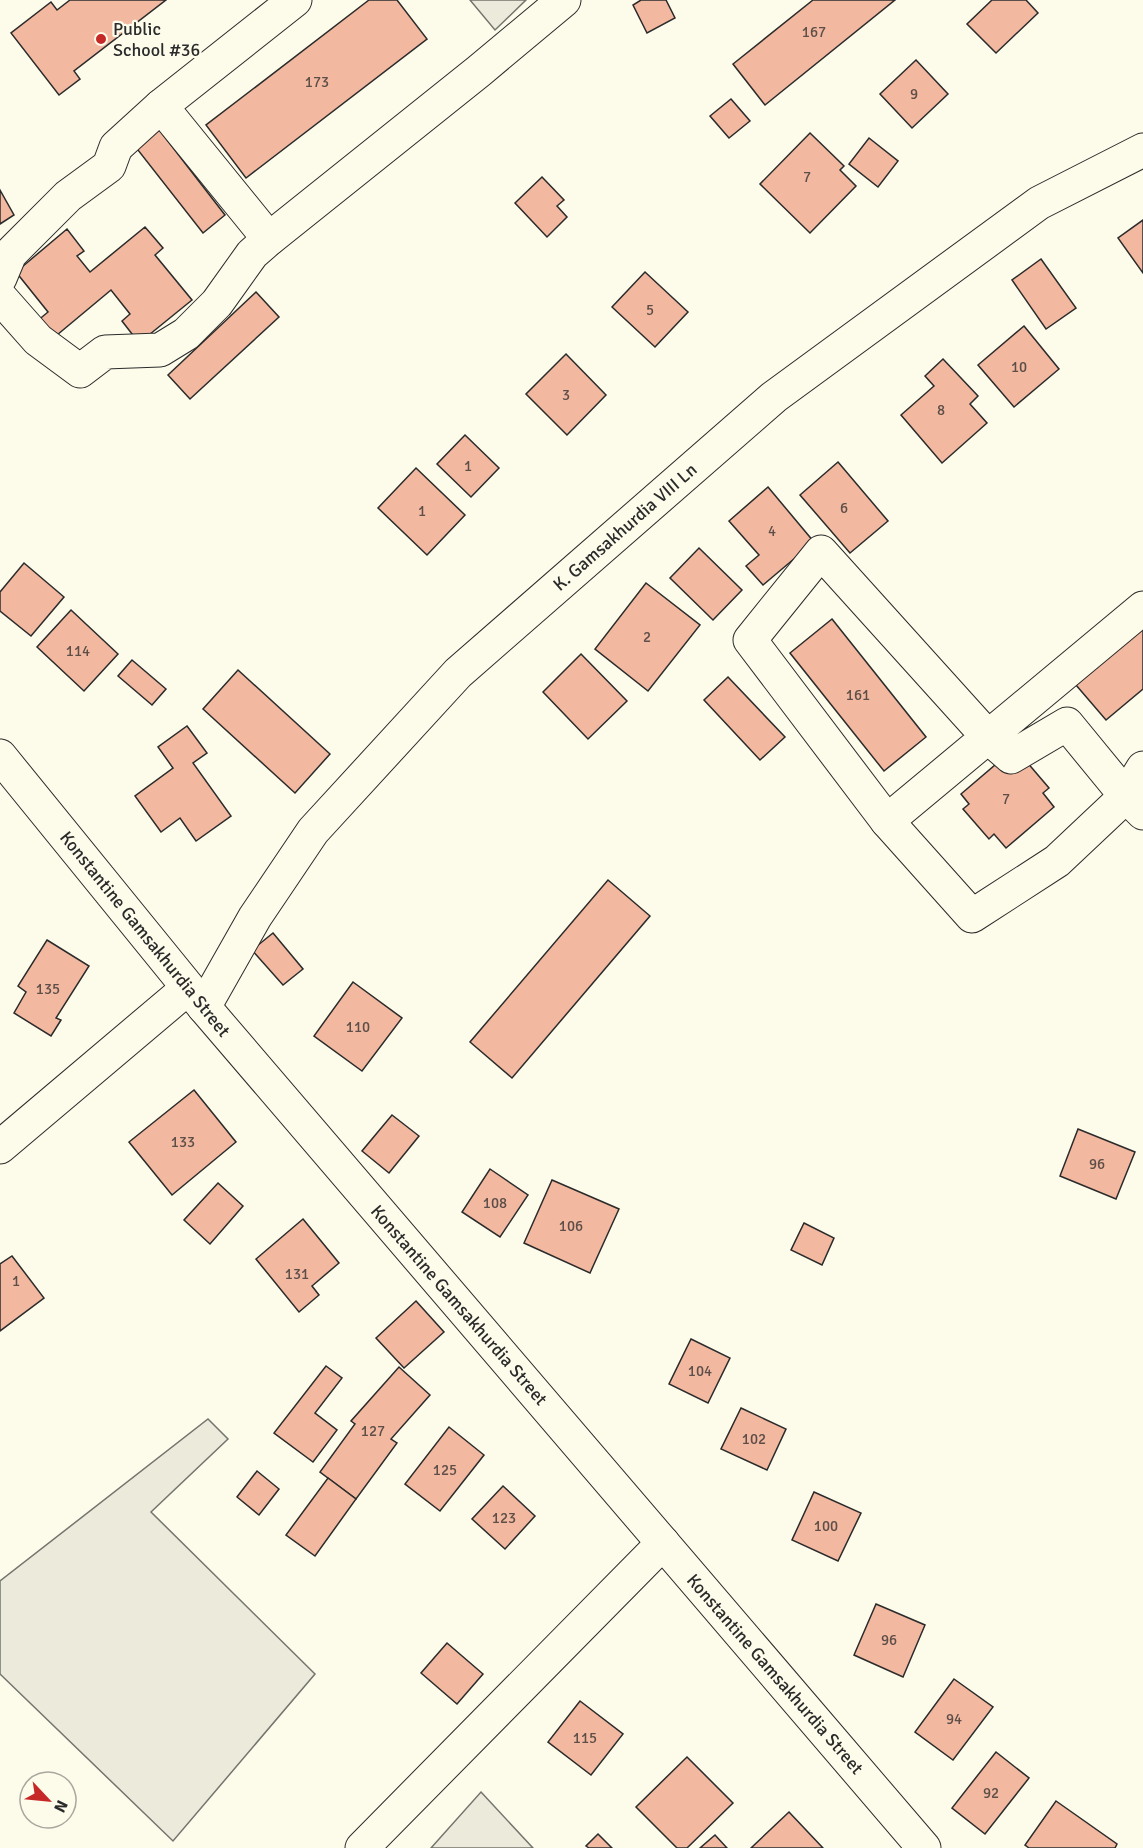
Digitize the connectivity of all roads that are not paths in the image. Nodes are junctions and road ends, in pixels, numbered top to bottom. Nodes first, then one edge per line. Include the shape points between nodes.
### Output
1 (295, 0) edge
2 (564, 0) edge
3 (161, 106) junction
4 (1143, 150) edge
5 (269, 239) junction
6 (0, 278) edge
7 (0, 297) edge
8 (1143, 608) edge
9 (988, 738) junction
10 (0, 756) edge
11 (1143, 768) edge
12 (1135, 804) edge
13 (887, 821) junction
14 (196, 998) junction
15 (0, 1147) edge
16 (663, 1543) junction
17 (362, 1848) edge
18 (924, 1848) edge

1 - 3 street
2 - 5 street
3 - 5 street
3 - 6 street via 116,147 109,166 68,196 10,254
4 - 14 street, K. Gamsakhurdia VIII Ln via 1039,203 774,397 458,673 313,831
5 - 7 street via 186,334 160,350 105,352 80,371 38,340
8 - 9 street
9 - 12 street via 1011,757 1067,724
9 - 13 street
9 - 13 street via 821,552 750,640
10 - 14 street, Konstantine Gamsakhurdia Street
11 - 12 street
12 - 13 street via 972,916
14 - 15 street
14 - 16 street, Konstantine Gamsakhurdia Street
16 - 17 street
16 - 18 street, Konstantine Gamsakhurdia Street

